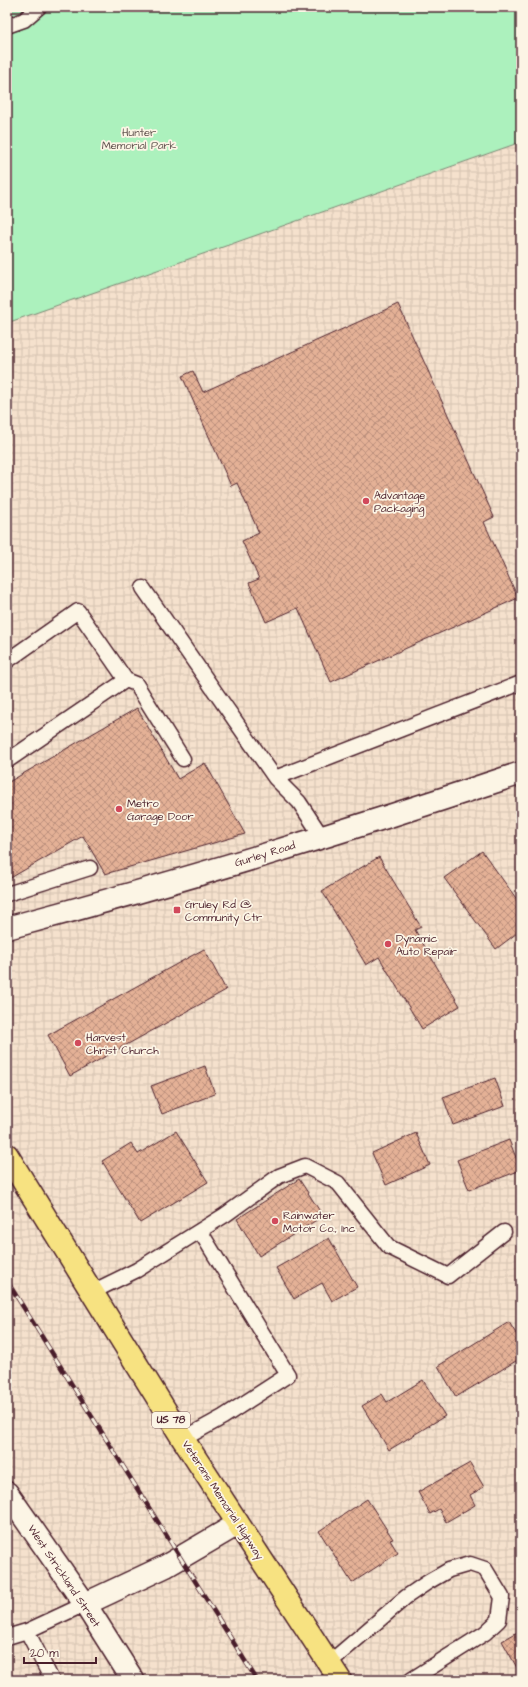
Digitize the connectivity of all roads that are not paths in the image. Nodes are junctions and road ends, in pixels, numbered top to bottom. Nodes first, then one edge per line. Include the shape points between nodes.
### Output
1 (39, 7) edge
2 (7, 26) edge
3 (143, 588) dead end
4 (7, 661) edge
5 (126, 680) junction
6 (521, 683) edge
7 (182, 759) dead end
8 (7, 761) edge
9 (521, 773) edge
10 (275, 778) junction
11 (322, 836) junction
12 (90, 868) dead end
13 (7, 894) edge
14 (7, 928) edge
15 (7, 1155) edge
16 (200, 1231) junction
17 (504, 1232) dead end
18 (92, 1292) junction
19 (183, 1439) junction
20 (7, 1493) edge
21 (238, 1524) junction
22 (85, 1604) junction
23 (27, 1631) junction
24 (7, 1637) edge
25 (334, 1671) edge
26 (52, 1680) edge
27 (133, 1680) edge
28 (411, 1680) edge

1 - 2 lane via 24,20
3 - 10 lane
4 - 5 lane via 78,611
5 - 7 lane via 136,684
5 - 8 lane
6 - 10 lane
9 - 11 street, Gurley Road
10 - 11 lane via 299,802
11 - 14 street, Gurley Road via 107,902
12 - 13 lane
15 - 18 main road, Veterans Memorial Highway / US 78
16 - 17 lane via 279,1176 305,1166 338,1183 389,1246 448,1276
16 - 18 lane via 137,1270
16 - 19 lane via 288,1375 223,1418
18 - 19 main road, Veterans Memorial Highway / US 78
19 - 21 main road, Veterans Memorial Highway / US 78
20 - 22 street, West Strickland Street
21 - 22 street via 171,1563
21 - 25 main road, Veterans Memorial Highway / US 78
22 - 23 lane
22 - 27 street, West Strickland Street
23 - 24 lane
23 - 26 lane
25 - 28 lane via 379,1619 428,1582 449,1570 470,1564 485,1570 502,1597 499,1620 485,1633

